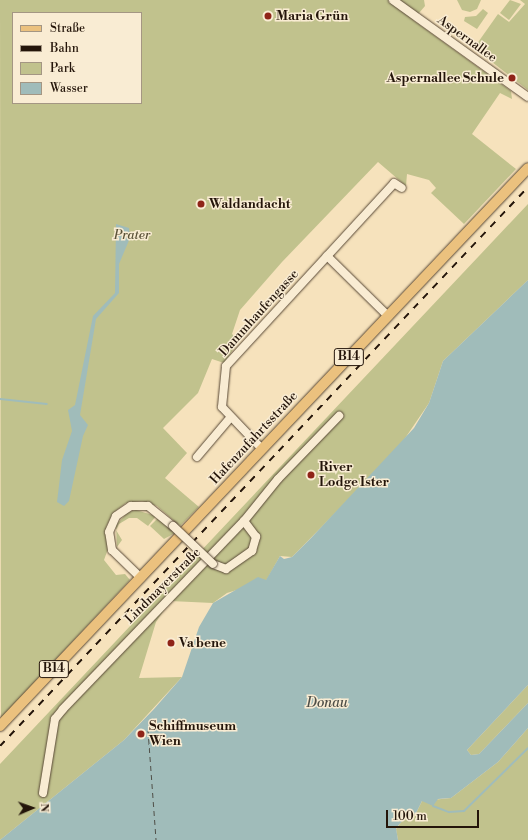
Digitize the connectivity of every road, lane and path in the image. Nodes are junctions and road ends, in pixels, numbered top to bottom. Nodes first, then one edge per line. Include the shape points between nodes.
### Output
1 (393, 0) edge
2 (528, 97) edge
3 (528, 168) edge
4 (402, 188) dead end
5 (327, 256) junction
6 (388, 316) junction
7 (339, 416) dead end
8 (230, 418) junction
9 (262, 449) junction
10 (197, 457) dead end
11 (244, 521) junction
12 (141, 578) junction
13 (0, 726) edge
14 (43, 793) dead end

1 - 2 street, Aspernallee
3 - 6 main road, Hafenzufahrtsstraße / B14
4 - 5 street, Dammhaufengasse via 394,183
5 - 6 street
5 - 8 street, Dammhaufengasse via 226,366 222,407
6 - 9 main road, Hafenzufahrtsstraße / B14
7 - 11 street, Lindmayerstraße via 278,479
8 - 9 street, Dammhaufengasse
8 - 10 street
9 - 12 main road, Hafenzufahrtsstraße / B14
11 - 12 street, bridge via 256,537 252,551 226,569 213,564 154,509 140,505 122,509 108,532 112,550
11 - 14 street, Lindmayerstraße via 142,624 55,719
12 - 13 main road, Hafenzufahrtsstraße / B14

